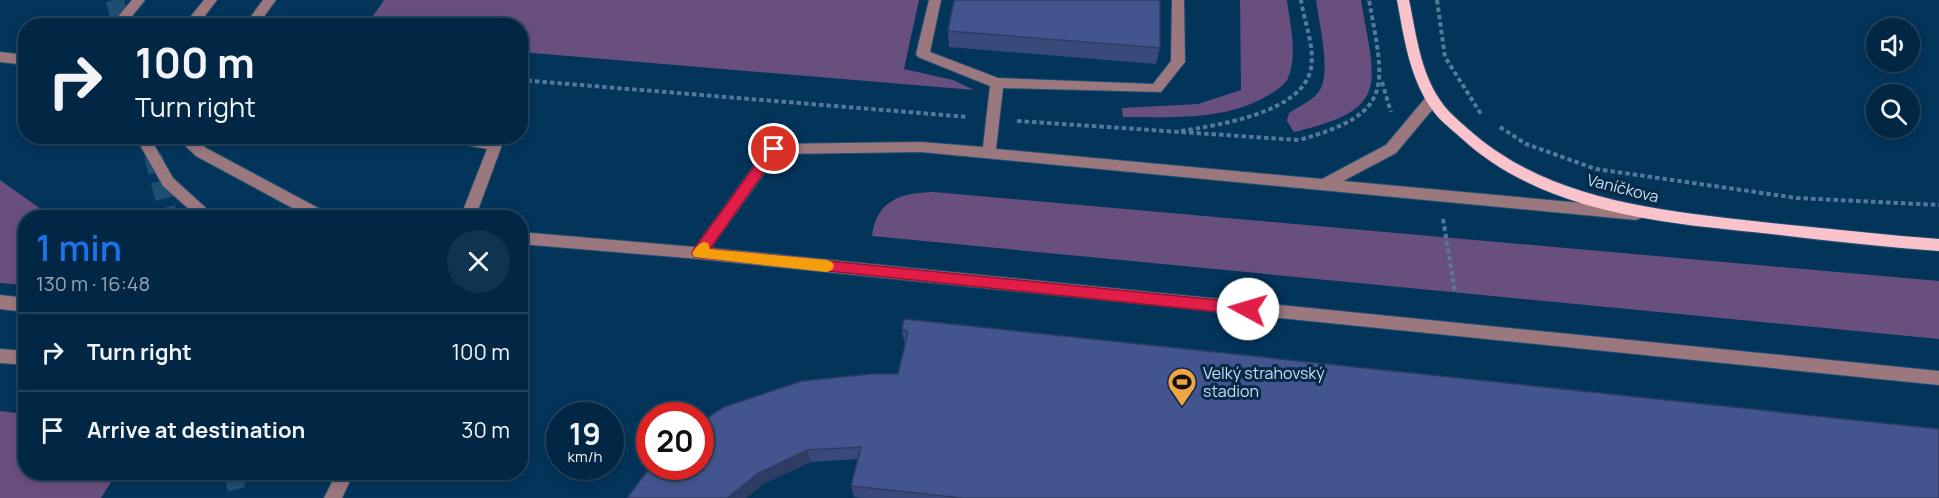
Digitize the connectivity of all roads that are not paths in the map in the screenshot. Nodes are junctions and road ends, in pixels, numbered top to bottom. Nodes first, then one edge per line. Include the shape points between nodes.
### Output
1 (139, 0) edge
2 (211, 0) edge
3 (270, 0) edge
4 (935, 0) edge
5 (1178, 0) edge
6 (1403, 0) edge
7 (123, 18) edge
8 (196, 18) edge
9 (256, 18) edge
10 (0, 57) edge
11 (18, 59) edge
12 (997, 83) junction
13 (1432, 100) junction
14 (147, 144) edge
15 (192, 144) edge
16 (485, 144) edge
17 (989, 153) junction
18 (1323, 186) junction
19 (201, 210) edge
20 (310, 210) edge
21 (470, 210) edge
22 (1669, 218) junction
23 (528, 239) edge
24 (1939, 245) edge
25 (699, 253) junction
26 (0, 302) edge
27 (18, 304) edge
28 (0, 356) edge
29 (18, 357) edge
30 (1939, 378) edge
31 (341, 480) edge
32 (333, 498) edge

1 - 7 street
2 - 8 street
3 - 9 street
4 - 12 street via 923,54
5 - 12 street via 1178,62 1156,89
6 - 13 main road, Vaníčkova via 1418,66
10 - 11 street
12 - 17 street
13 - 18 street via 1390,149
13 - 22 main road, Vaníčkova via 1466,138 1501,163 1591,200
14 - 19 street via 168,182
15 - 20 street
16 - 21 street via 495,146
17 - 18 street
17 - 25 street via 921,147 774,149
18 - 22 street
22 - 24 main road, Vaníčkova
23 - 25 street
25 - 30 street
26 - 27 street
28 - 29 street
31 - 32 street

